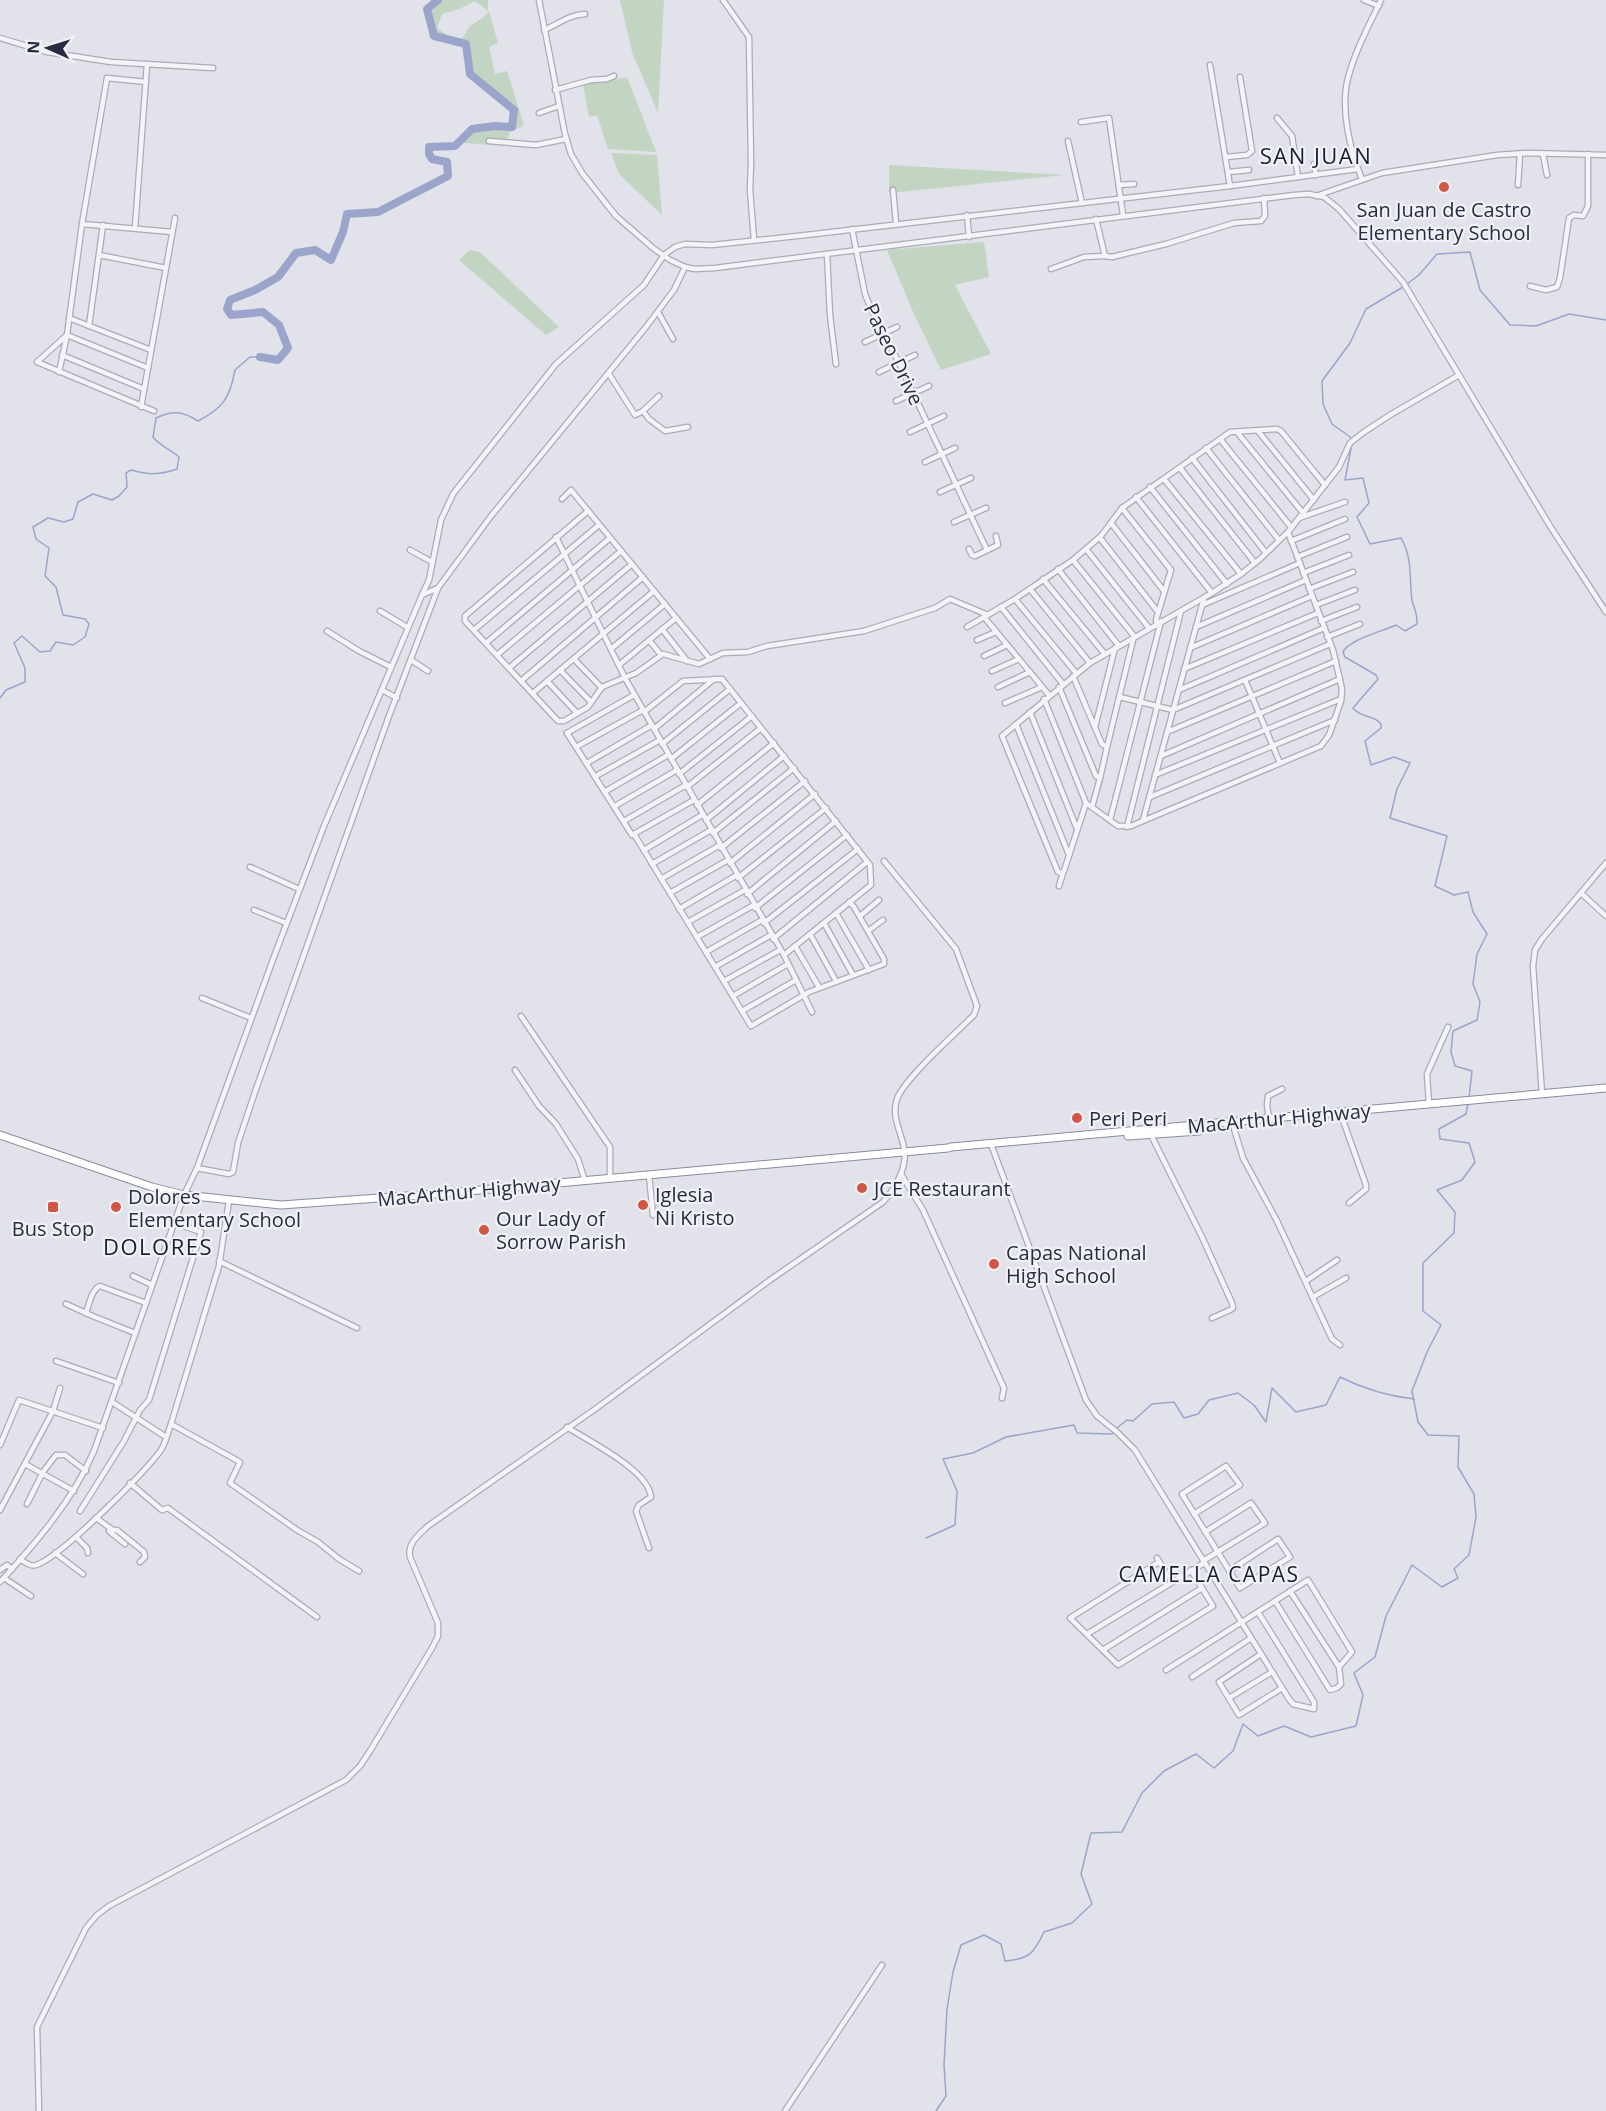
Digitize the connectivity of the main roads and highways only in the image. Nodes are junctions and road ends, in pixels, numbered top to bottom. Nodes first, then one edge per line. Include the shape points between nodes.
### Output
1 (1606, 1088) edge
2 (1213, 1124) junction
3 (1114, 1133) junction
4 (0, 1135) edge

1 - 2 highway, MacArthur Highway
2 - 3 highway, MacArthur Highway
2 - 3 highway via 1199,1131 1132,1136
3 - 4 highway, MacArthur Highway via 281,1205 184,1195 116,1176

